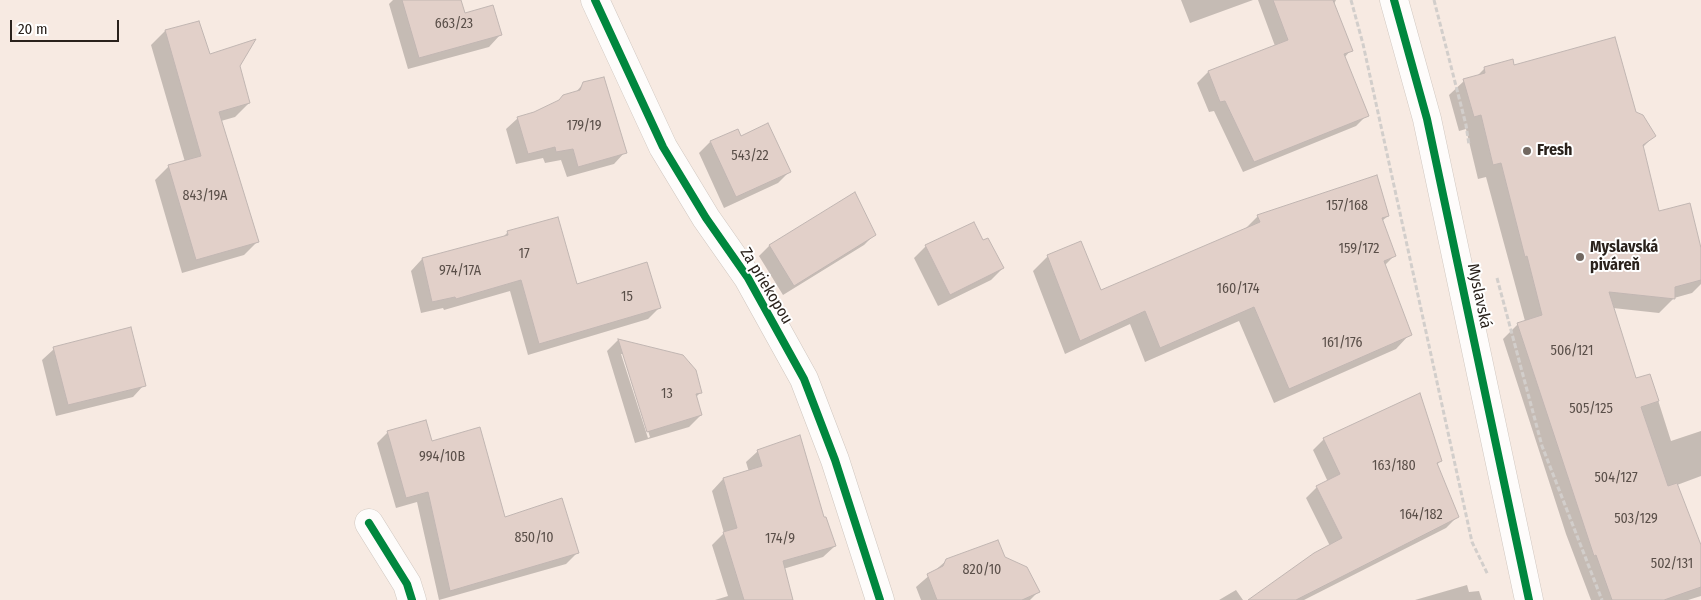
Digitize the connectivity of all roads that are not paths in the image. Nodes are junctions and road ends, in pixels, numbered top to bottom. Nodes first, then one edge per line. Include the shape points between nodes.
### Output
1 (596, 0) edge
2 (1394, 0) edge
3 (369, 523) dead end
4 (412, 600) edge
5 (880, 600) edge
6 (1529, 600) edge

1 - 5 street, Za priekopou via 663,146 706,218 748,278 804,379 835,460
2 - 6 street, Myslavská via 1427,118
3 - 4 street via 407,584

